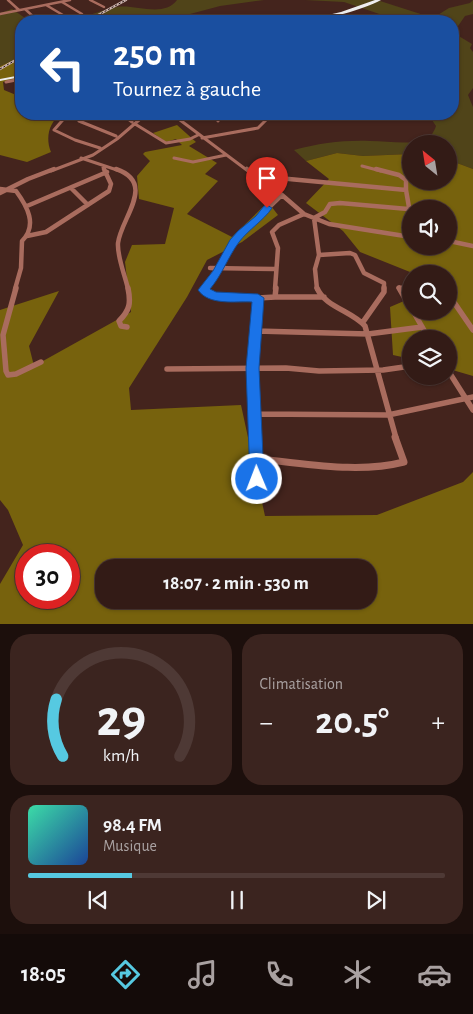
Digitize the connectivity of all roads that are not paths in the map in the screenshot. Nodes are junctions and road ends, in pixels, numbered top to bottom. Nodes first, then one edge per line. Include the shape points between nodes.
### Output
1 (8, 0) edge
2 (54, 0) edge
3 (70, 0) edge
4 (90, 0) edge
5 (379, 0) edge
6 (60, 2) junction
7 (46, 5) junction
8 (104, 8) dead end
9 (25, 9) junction
10 (19, 10) junction
11 (0, 14) edge
12 (32, 15) edge
13 (63, 15) edge
14 (80, 15) edge
15 (333, 15) edge
16 (15, 78) edge
17 (0, 80) edge
18 (63, 120) edge
19 (130, 120) edge
20 (136, 120) edge
21 (180, 120) edge
22 (268, 120) edge
23 (79, 121) dead end
24 (134, 123) junction
25 (116, 136) junction
26 (200, 136) junction
27 (100, 148) junction
28 (226, 156) junction
29 (82, 158) junction
30 (174, 158) dead end
31 (102, 166) junction
32 (362, 166) dead end
33 (107, 172) junction
34 (256, 176) junction
35 (402, 177) edge
36 (71, 188) junction
37 (9, 189) junction
38 (0, 190) edge
39 (402, 190) edge
40 (406, 190) edge
41 (282, 195) junction
42 (407, 200) edge
43 (88, 205) junction
44 (27, 206) junction
45 (402, 208) edge
46 (304, 214) junction
47 (314, 218) junction
48 (27, 236) junction
49 (402, 236) edge
50 (457, 243) edge
51 (473, 246) edge
52 (319, 255) junction
53 (210, 268) dead end
54 (220, 268) junction
55 (275, 269) junction
56 (275, 297) junction
57 (258, 298) junction
58 (324, 298) junction
59 (457, 307) edge
60 (418, 320) edge
61 (362, 322) junction
62 (127, 327) dead end
63 (422, 327) junction
64 (424, 330) edge
65 (473, 330) edge
66 (256, 331) junction
67 (368, 334) junction
68 (41, 362) dead end
69 (402, 367) edge
70 (252, 368) junction
71 (167, 369) dead end
72 (377, 370) junction
73 (456, 385) edge
74 (473, 397) edge
75 (464, 398) junction
76 (473, 410) edge
77 (256, 414) junction
78 (388, 414) junction
79 (256, 459) junction
80 (257, 499) dead end

1 - 10 street
2 - 6 street
3 - 6 street
4 - 8 street
5 - 15 highway
6 - 7 street
6 - 14 street
7 - 9 street
7 - 13 street
9 - 10 street
9 - 12 street
10 - 11 street
16 - 17 highway
18 - 27 street via 54,130
19 - 24 street
20 - 24 street
21 - 26 street
22 - 26 street via 258,128
23 - 25 street
24 - 25 street
24 - 26 street via 166,143
24 - 29 street via 105,148
25 - 27 street
26 - 28 street
27 - 29 street
28 - 30 street via 192,162
28 - 34 street
29 - 31 street
29 - 37 street
29 - 38 street
31 - 33 street
31 - 62 street via 127,173 134,184 134,203 118,235 131,303 118,321
32 - 35 street
33 - 36 street
33 - 43 street via 111,184 109,191
34 - 39 street
34 - 41 street
36 - 43 street
36 - 44 street
37 - 38 street
37 - 44 street via 16,191
40 - 42 street
41 - 46 street
41 - 54 street via 241,233
43 - 48 street via 46,232
44 - 48 street via 30,215
45 - 47 street via 330,204 325,212
46 - 47 street
46 - 55 street via 279,225 272,232 278,248
47 - 49 street via 329,224
47 - 52 street
48 - 68 street via 22,241 21,268 3,335 6,371 8,375 16,374
50 - 51 street
52 - 58 street via 314,269 316,290
52 - 61 street via 355,255 364,273 384,284 384,292
53 - 54 street
54 - 55 street
54 - 57 street via 203,290 206,294
55 - 56 street
56 - 57 street
56 - 58 street
57 - 66 street
58 - 61 street
59 - 65 street
60 - 63 street
61 - 67 street
63 - 64 street
63 - 67 street
66 - 67 street
66 - 70 street
67 - 72 street
69 - 72 street
70 - 71 street
70 - 72 street
70 - 77 street
72 - 78 street
73 - 75 street
74 - 75 street
75 - 76 street
75 - 78 street
77 - 78 street
77 - 79 street
78 - 79 street via 404,462 397,465 337,466
79 - 80 street

